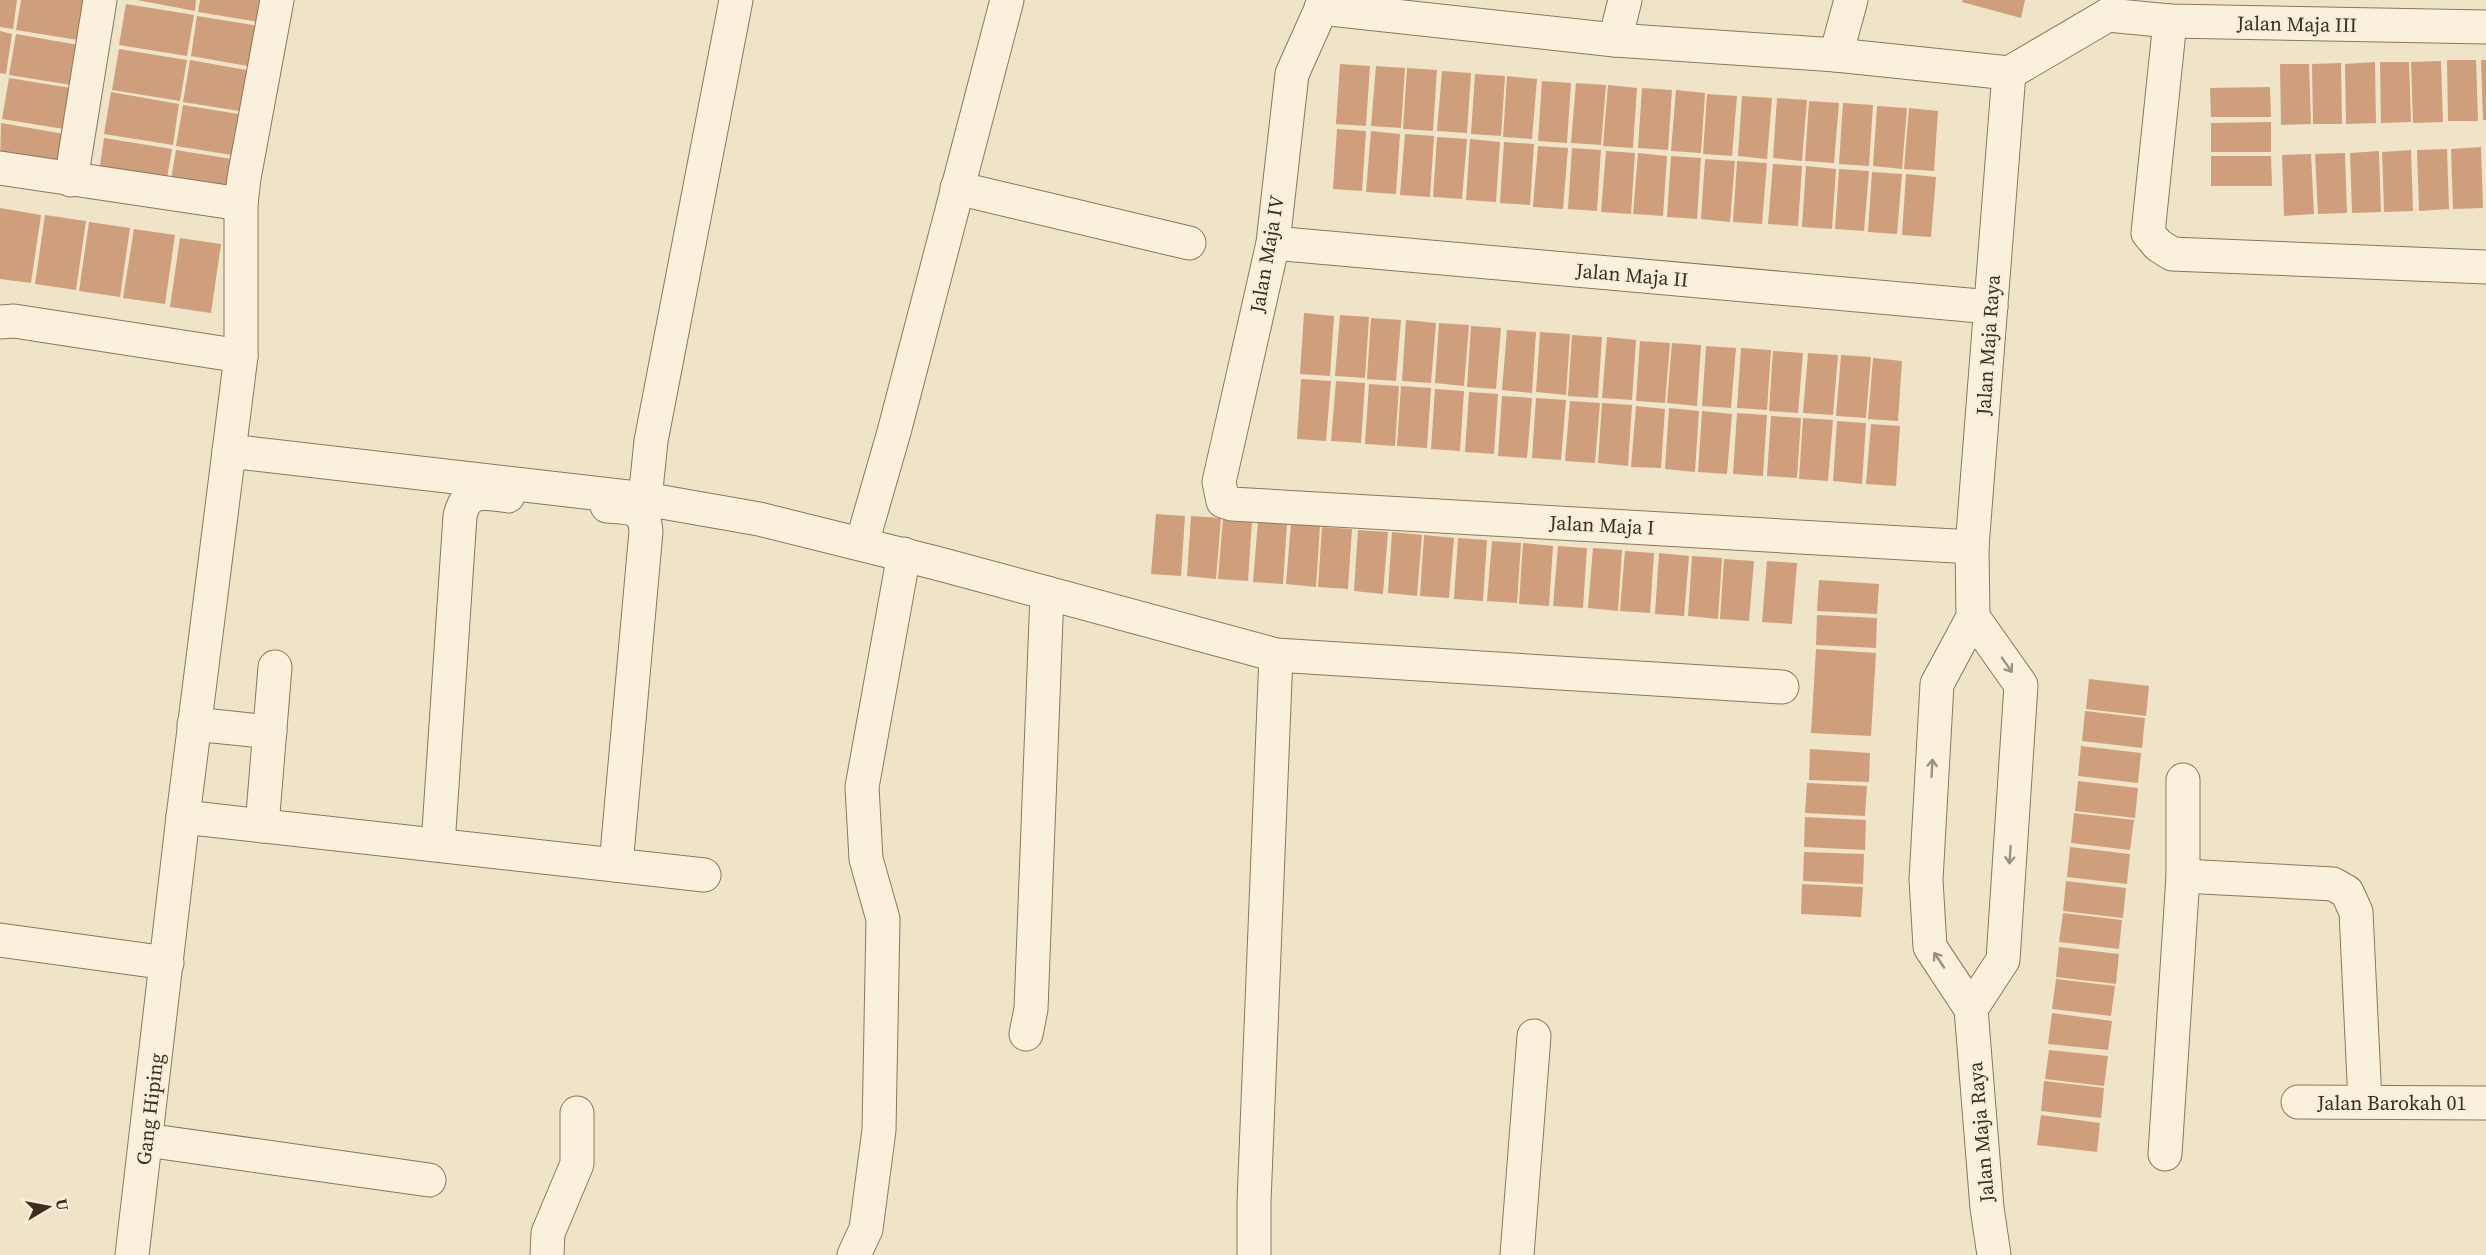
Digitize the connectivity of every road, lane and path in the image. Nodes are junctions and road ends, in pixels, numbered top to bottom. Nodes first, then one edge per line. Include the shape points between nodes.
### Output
1 (100, 0) edge
2 (277, 0) edge
3 (736, 0) edge
4 (1007, 0) edge
5 (1625, 0) edge
6 (1851, 0) edge
7 (1323, 4) edge
8 (2110, 7) edge
9 (2331, 12) edge
10 (2170, 21) junction
11 (2486, 27) edge
12 (1616, 40) junction
13 (1836, 56) junction
14 (2009, 73) junction
15 (0, 168) edge
16 (71, 180) junction
17 (957, 188) junction
18 (241, 204) junction
19 (1189, 243) dead end
20 (1273, 243) junction
21 (2486, 267) edge
22 (1990, 307) junction
23 (0, 322) edge
24 (241, 356) junction
25 (229, 451) junction
26 (645, 499) junction
27 (1232, 504) joint
28 (862, 543) junction
29 (1972, 547) junction
30 (903, 554) junction
31 (1047, 592) junction
32 (1973, 617) junction
33 (1276, 655) junction
34 (275, 667) dead end
35 (1782, 687) dead end
36 (194, 724) junction
37 (270, 732) junction
38 (2183, 780) dead end
39 (183, 817) junction
40 (262, 826) junction
41 (438, 845) junction
42 (616, 865) junction
43 (704, 875) dead end
44 (2183, 876) junction
45 (0, 940) edge
46 (167, 963) junction
47 (1971, 1009) junction
48 (1026, 1034) dead end
49 (1534, 1036) dead end
50 (2298, 1102) dead end
51 (2365, 1102) junction
52 (2486, 1103) edge
53 (577, 1113) dead end
54 (146, 1140) junction
55 (2165, 1154) dead end
56 (429, 1180) dead end
57 (132, 1255) edge
58 (547, 1255) edge
59 (854, 1255) edge
60 (1254, 1255) edge
61 (1517, 1255) edge
62 (1994, 1255) edge

1 - 16 street
2 - 18 street, Gang Hiping
3 - 26 street via 651,441
4 - 17 street
5 - 12 street
6 - 13 street
7 - 12 street
7 - 20 street, Jalan Maja IV via 1292,74
8 - 10 street, Jalan Maja III
8 - 14 street
9 - 10 street, Jalan Maja III
9 - 11 street, Jalan Maja III
10 - 21 street via 2148,233 2158,245 2172,254
12 - 13 street
13 - 14 street
14 - 22 street, Jalan Maja Raya
15 - 16 street
16 - 18 street
17 - 19 street
17 - 28 street
18 - 24 street, Gang Hiping
20 - 22 street, Jalan Maja II
20 - 27 street, Jalan Maja IV via 1219,482 1223,501
22 - 29 street, Jalan Maja Raya
23 - 24 street
24 - 25 street, Gang Hiping
25 - 26 street
25 - 36 street, Gang Hiping
26 - 28 street via 759,519
27 - 29 street, Jalan Maja I
28 - 30 street
29 - 32 street, Jalan Maja Raya
30 - 31 street
30 - 59 street via 862,787 866,859 883,920 879,1130 866,1229
31 - 33 street
31 - 48 street via 1032,997
47 -> 32 street via 1930,947 1926,880 1937,684
32 -> 47 street via 2021,685 2003,960
33 - 35 street
33 - 60 street
34 - 37 street
36 - 37 street
36 - 39 street, Gang Hiping
37 - 40 street
38 - 44 street
39 - 40 street
39 - 46 street, Gang Hiping
40 - 41 street
41 - 42 street
41 - 42 street via 463,504 481,493 631,508 645,520 646,531
42 - 43 street
44 - 51 street via 2332,884 2348,892 2356,912
44 - 55 street
45 - 46 street
46 - 54 street, Gang Hiping
47 - 62 street, Jalan Maja Raya
49 - 61 street
50 - 51 street, Jalan Barokah 01
51 - 52 street, Jalan Barokah 01
53 - 58 street via 577,1164 548,1233
54 - 56 street
54 - 57 street, Gang Hiping

